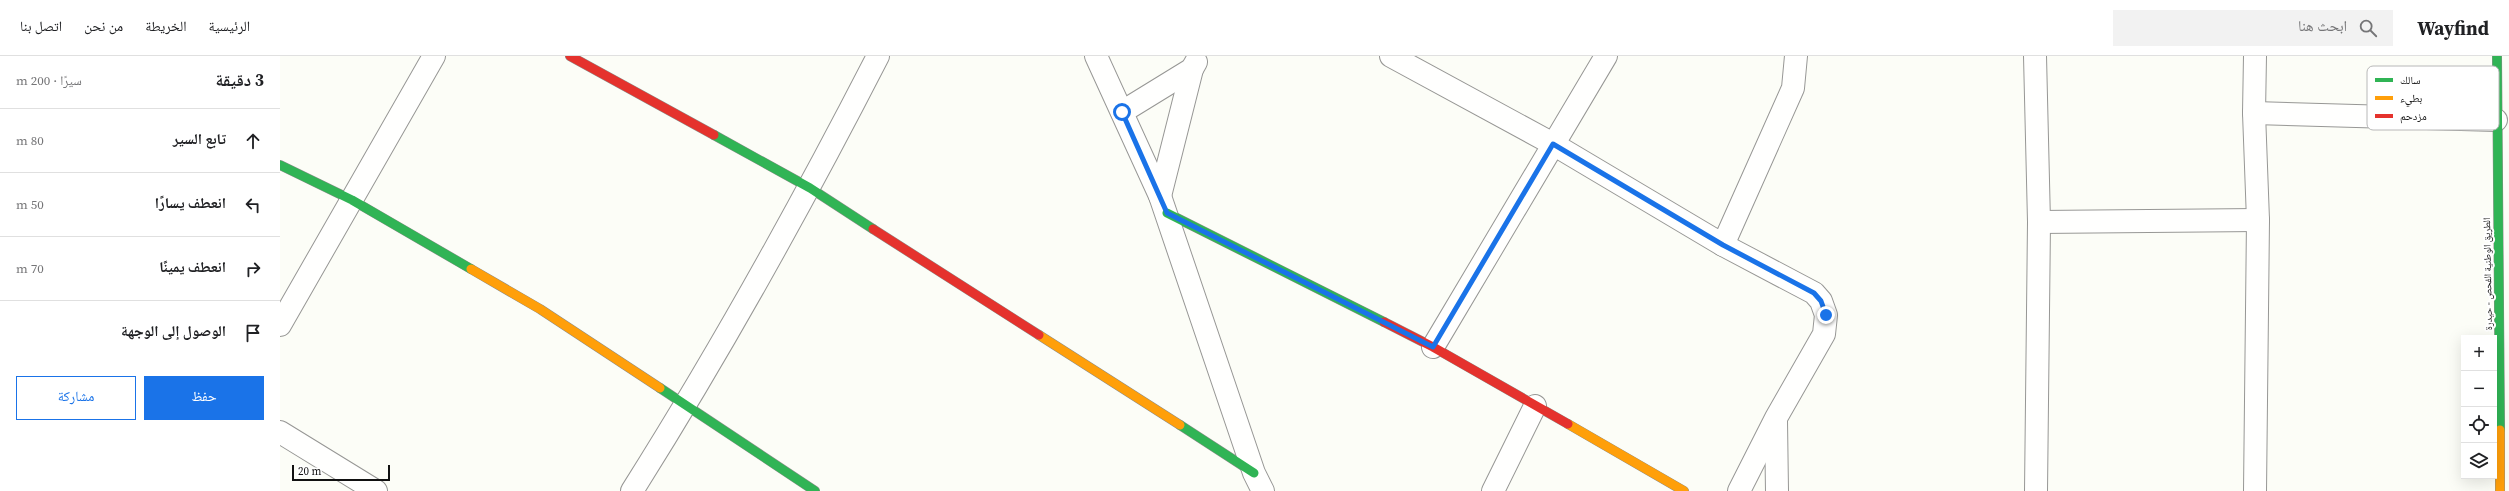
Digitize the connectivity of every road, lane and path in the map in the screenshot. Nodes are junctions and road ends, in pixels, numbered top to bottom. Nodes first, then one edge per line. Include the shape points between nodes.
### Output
1 (434, 56) edge
2 (570, 56) edge
3 (878, 56) edge
4 (1096, 56) edge
5 (1391, 56) edge
6 (1606, 56) edge
7 (1796, 56) edge
8 (2035, 56) edge
9 (2255, 56) edge
10 (2497, 56) edge
11 (594, 62) edge
12 (1196, 63) edge
13 (2497, 66) edge
14 (1122, 112) junction
15 (2254, 113) junction
16 (2367, 116) edge
17 (2496, 130) edge
18 (1553, 144) junction
19 (280, 164) edge
20 (810, 188) junction
21 (352, 200) junction
22 (1163, 204) junction
23 (2258, 220) junction
24 (2039, 222) junction
25 (1723, 245) junction
26 (280, 325) edge
27 (1433, 347) junction
28 (685, 406) junction
29 (1535, 406) junction
30 (1776, 418) junction
31 (280, 432) edge
32 (1259, 482) edge
33 (376, 491) edge
34 (632, 491) edge
35 (815, 491) edge
36 (1493, 491) edge
37 (1684, 491) edge
38 (1739, 491) edge
39 (1777, 491) edge
40 (2036, 491) edge
41 (2256, 491) edge
42 (2500, 491) edge

1 - 21 street
2 - 11 street
3 - 20 street
4 - 14 street
5 - 18 street
6 - 18 street
7 - 25 street via 1793,88
8 - 24 street
9 - 15 street
10 - 13 street, الطريق الوطنية الفحص - حيدرة
11 - 20 street
12 - 14 street
12 - 22 street
14 - 22 street
15 - 16 street
15 - 23 street
17 - 42 street, الطريق الوطنية الفحص - حيدرة
18 - 25 street
18 - 27 street
19 - 21 street
20 - 28 street
20 - 32 street
21 - 26 street
21 - 28 street via 540,309
22 - 27 street
22 - 32 street
23 - 24 street
23 - 41 street
24 - 40 street
25 - 30 street via 1814,293 1821,301 1826,315 1824,334
27 - 29 street
28 - 34 street
28 - 35 street
29 - 36 street
29 - 37 street
30 - 38 street
30 - 39 street
31 - 33 street

